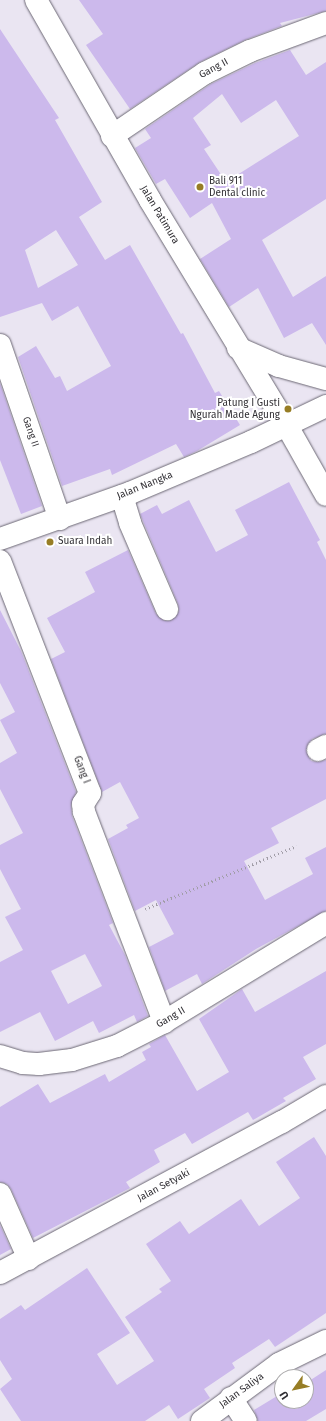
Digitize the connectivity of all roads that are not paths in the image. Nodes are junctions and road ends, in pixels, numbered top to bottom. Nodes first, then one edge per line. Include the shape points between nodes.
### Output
1 (36, 0) edge
2 (326, 23) edge
3 (112, 136) junction
4 (0, 345) edge
5 (238, 348) junction
6 (326, 378) edge
7 (326, 406) edge
8 (287, 426) junction
9 (326, 495) edge
10 (122, 496) junction
11 (60, 519) junction
12 (0, 539) edge
13 (0, 561) edge
14 (167, 609) dead end
15 (326, 924) edge
16 (164, 1022) junction
17 (0, 1056) edge
18 (326, 1096) edge
19 (0, 1194) edge
20 (28, 1259) junction
21 (0, 1274) edge
22 (325, 1344) edge
23 (231, 1398) junction
24 (202, 1421) edge
25 (246, 1421) edge

1 - 3 street, Jalan Patimura
2 - 3 street, Gang II via 250,51 205,73
3 - 5 street, Jalan Patimura
4 - 11 street, Gang II
5 - 6 street via 279,366
5 - 8 street, Jalan Patimura
7 - 8 street, Jalan Nangka
8 - 9 street, Jalan Patimura
8 - 10 street, Jalan Nangka
10 - 11 street, Jalan Nangka
10 - 14 street via 130,523
11 - 12 street, Jalan Nangka
13 - 16 street, Gang I via 90,792 83,804 84,812
15 - 16 street, Gang II
16 - 17 street, Gang II via 117,1046 72,1060 23,1063
18 - 20 street, Jalan Setyaki
19 - 20 street
20 - 21 street, Jalan Setyaki
22 - 23 street, Jalan Saliya via 279,1364
23 - 24 street, Jalan Saliya
23 - 25 street

